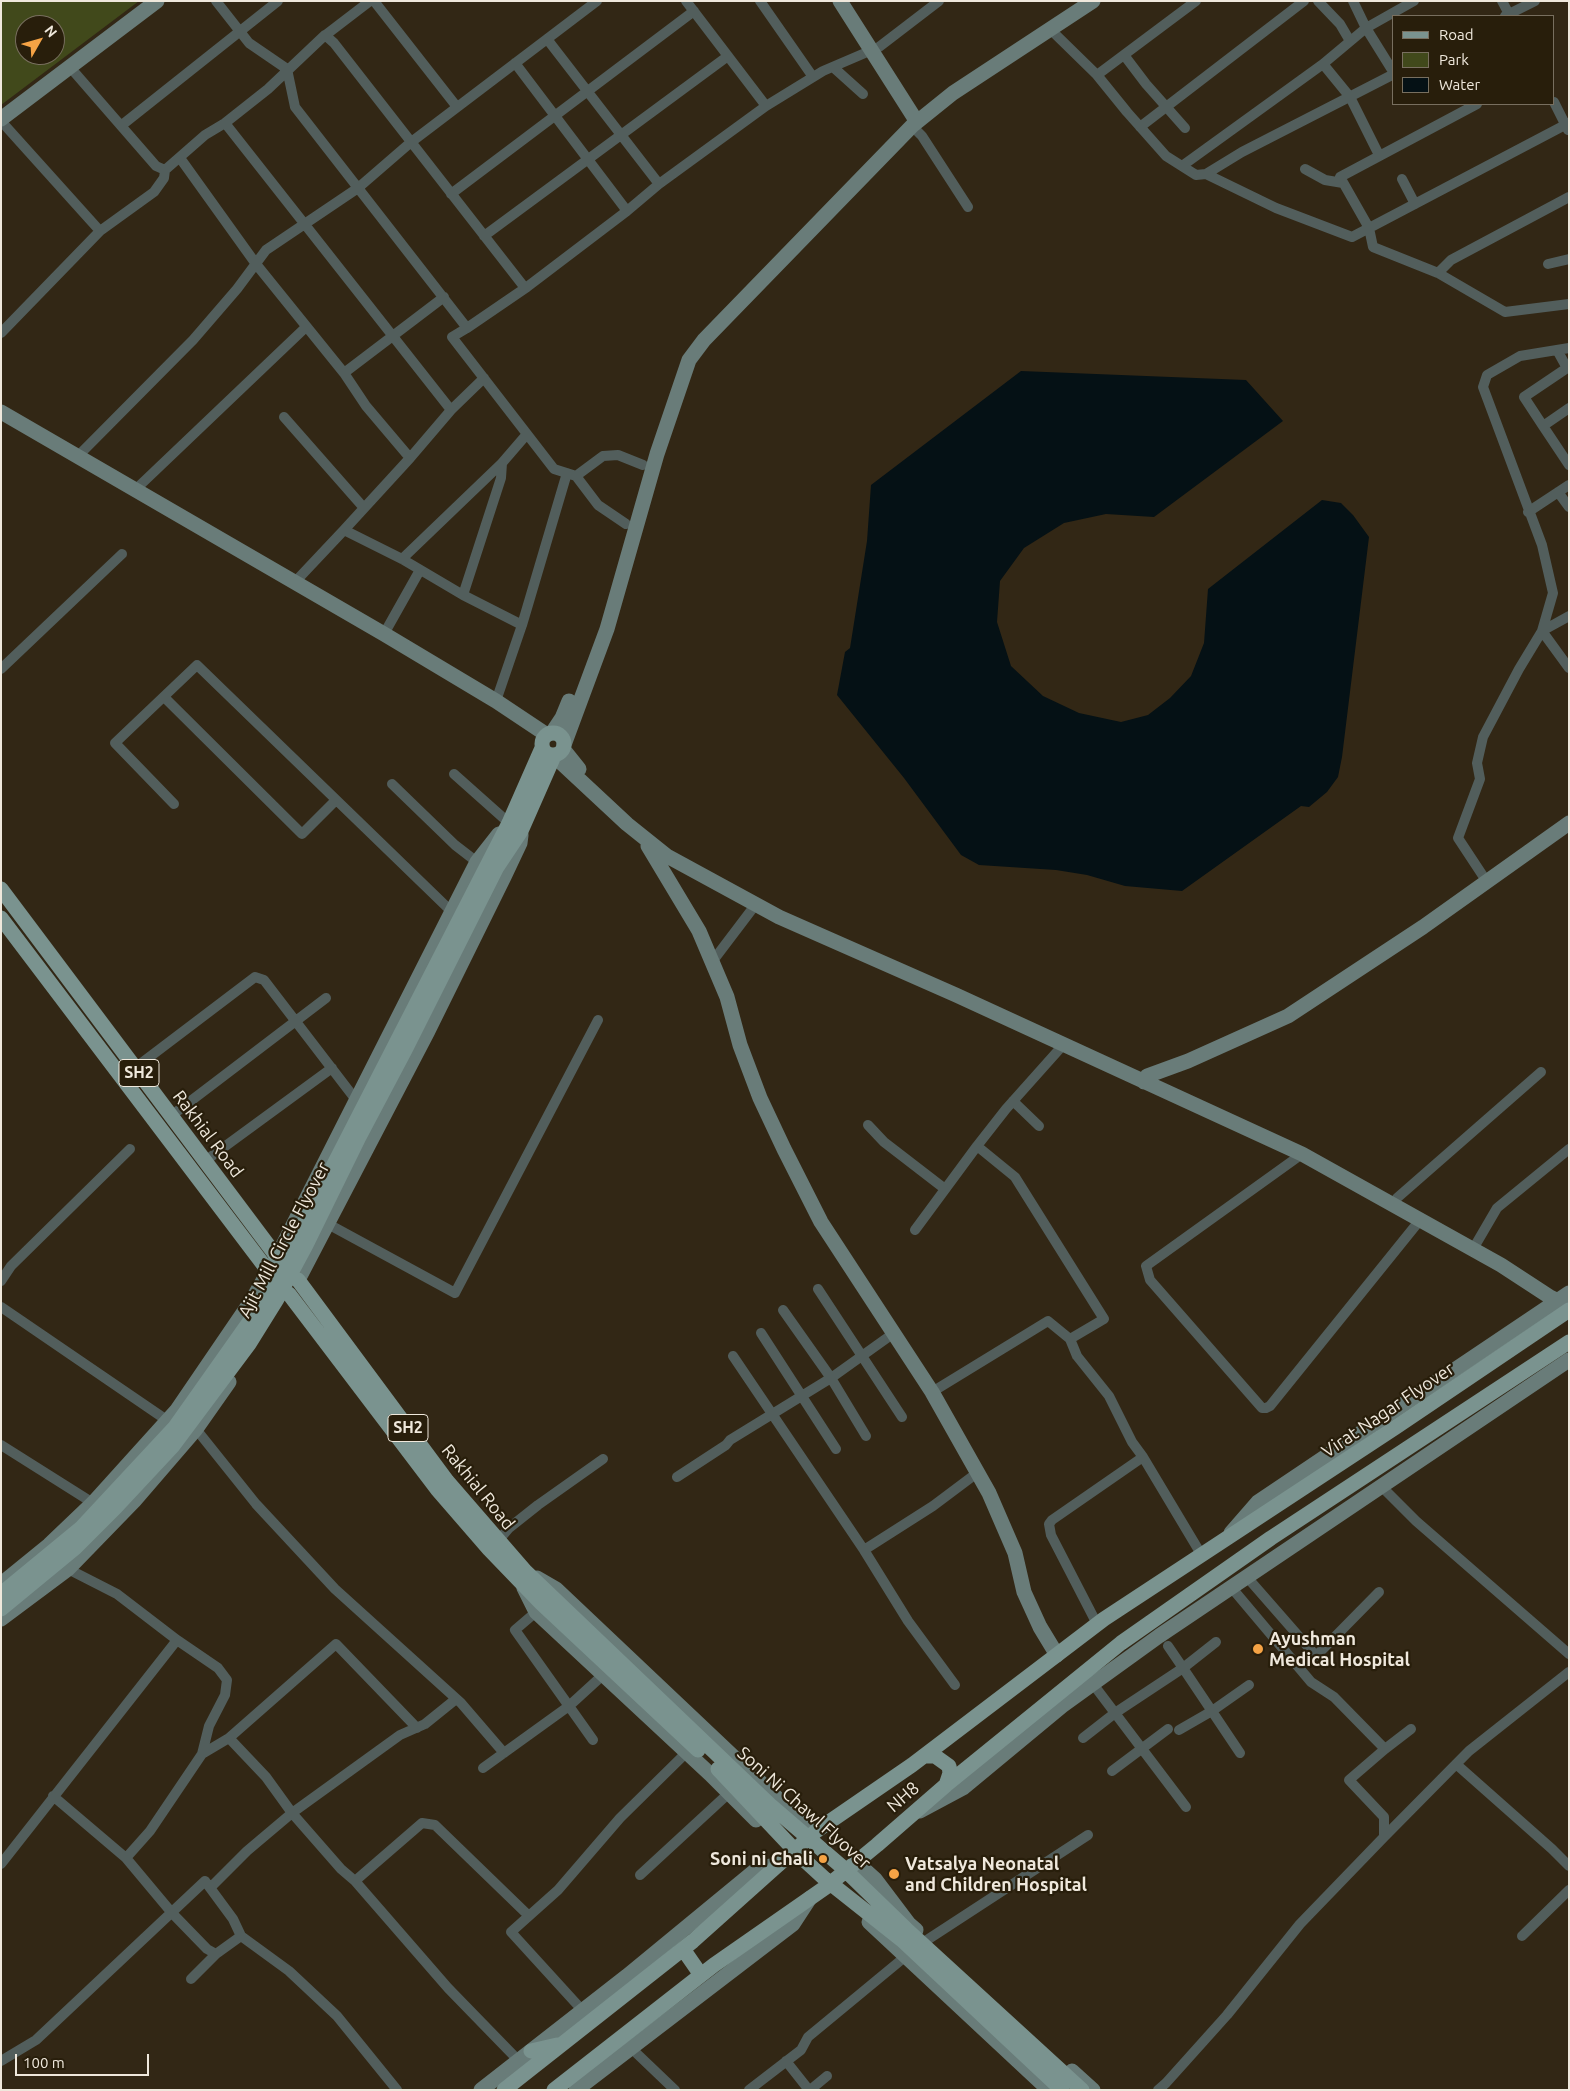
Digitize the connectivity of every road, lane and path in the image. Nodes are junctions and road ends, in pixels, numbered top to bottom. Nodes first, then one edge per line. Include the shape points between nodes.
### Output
1 (157, 1) edge
2 (216, 1) edge
3 (278, 1) edge
4 (370, 1) edge
5 (374, 1) edge
6 (597, 1) edge
7 (686, 1) edge
8 (760, 1) edge
9 (840, 1) edge
10 (849, 1) edge
11 (939, 1) edge
12 (1079, 1) edge
13 (1094, 1) edge
14 (1196, 1) edge
15 (1304, 1) edge
16 (1318, 1) edge
17 (1353, 1) edge
18 (1414, 1) edge
19 (1502, 1) edge
20 (1535, 1) edge
21 (694, 11) junction
22 (1508, 15) edge
23 (1510, 15) edge
24 (1366, 28) junction
25 (1051, 30) junction
26 (239, 31) junction
27 (326, 38) junction
28 (547, 39) junction
29 (1350, 41) junction
30 (876, 49) junction
31 (1124, 55) junction
32 (728, 56) junction
33 (515, 63) junction
34 (1323, 64) junction
35 (70, 66) junction
36 (833, 67) junction
37 (287, 69) junction
38 (1392, 71) edge
39 (1097, 75) junction
40 (1392, 75) edge
41 (814, 77) junction
42 (588, 92) junction
43 (863, 94) dead end
44 (1350, 97) junction
45 (1555, 104) edge
46 (1475, 105) edge
47 (766, 106) junction
48 (457, 107) junction
49 (1166, 107) junction
50 (917, 117) junction
51 (554, 118) junction
52 (1, 120) edge
53 (225, 123) junction
54 (122, 125) junction
55 (1568, 126) edge
56 (1140, 127) junction
57 (1185, 128) dead end
58 (621, 134) junction
59 (410, 143) junction
60 (1380, 155) junction
61 (180, 158) junction
62 (588, 160) junction
63 (1182, 166) junction
64 (1306, 169) dead end
65 (165, 170) junction
66 (1206, 174) junction
67 (1402, 179) dead end
68 (1343, 183) junction
69 (659, 184) junction
70 (358, 188) junction
71 (451, 194) junction
72 (1569, 197) edge
73 (1415, 204) junction
74 (968, 207) dead end
75 (627, 211) junction
76 (304, 224) junction
77 (1369, 228) junction
78 (100, 231) junction
79 (484, 236) junction
80 (1352, 237) junction
81 (1373, 247) junction
82 (1569, 259) edge
83 (256, 264) junction
84 (1548, 264) dead end
85 (1438, 273) junction
86 (525, 288) junction
87 (444, 297) junction
88 (1569, 304) edge
89 (306, 327) junction
90 (466, 328) junction
91 (1, 333) edge
92 (392, 338) junction
93 (1569, 348) edge
94 (1557, 350) junction
95 (1568, 369) edge
96 (344, 373) junction
97 (484, 378) junction
98 (1569, 408) edge
99 (451, 410) junction
100 (1, 412) edge
101 (284, 417) dead end
102 (1, 418) edge
103 (1543, 426) junction
104 (527, 434) junction
105 (78, 456) junction
106 (410, 458) junction
107 (502, 463) junction
108 (643, 465) junction
109 (1569, 465) edge
110 (572, 474) junction
111 (1569, 485) edge
112 (136, 489) junction
113 (1558, 492) junction
114 (1569, 507) edge
115 (364, 508) junction
116 (1528, 512) junction
117 (626, 524) junction
118 (344, 530) junction
119 (122, 554) dead end
120 (402, 559) junction
121 (420, 570) junction
122 (295, 582) junction
123 (462, 595) junction
124 (1569, 616) edge
125 (522, 625) junction
126 (1542, 631) junction
127 (384, 634) junction
128 (1569, 668) edge
129 (1, 669) edge
130 (164, 697) junction
131 (496, 701) junction
132 (552, 744) junction
133 (454, 774) dead end
134 (392, 784) dead end
135 (336, 800) junction
136 (174, 804) dead end
137 (1569, 823) edge
138 (515, 827) junction
139 (643, 833) junction
140 (477, 862) junction
141 (1488, 882) junction
142 (1, 889) edge
143 (756, 904) junction
144 (452, 912) junction
145 (1, 918) edge
146 (712, 962) junction
147 (326, 998) dead end
148 (598, 1020) dead end
149 (296, 1022) junction
150 (1064, 1044) junction
151 (135, 1068) junction
152 (332, 1068) junction
153 (1541, 1072) dead end
154 (1146, 1079) junction
155 (356, 1100) junction
156 (1013, 1101) junction
157 (171, 1116) junction
158 (868, 1125) dead end
159 (1039, 1126) dead end
160 (977, 1146) junction
161 (130, 1149) dead end
162 (1569, 1149) edge
163 (1302, 1154) junction
164 (205, 1161) junction
165 (945, 1189) junction
166 (1397, 1198) junction
167 (1420, 1220) junction
168 (328, 1224) junction
169 (915, 1230) dead end
170 (1476, 1244) junction
171 (276, 1257) junction
172 (269, 1272) junction
173 (298, 1280) junction
174 (1, 1281) edge
175 (818, 1289) dead end
176 (289, 1294) junction
177 (1566, 1301) edge
178 (1, 1307) edge
179 (783, 1310) dead end
180 (761, 1333) dead end
181 (894, 1333) junction
182 (1070, 1339) junction
183 (1569, 1342) edge
184 (732, 1356) dead end
185 (862, 1356) junction
186 (1569, 1360) edge
187 (831, 1378) junction
188 (932, 1392) junction
189 (803, 1396) junction
190 (771, 1415) junction
191 (902, 1418) dead end
192 (168, 1421) junction
193 (196, 1430) junction
194 (866, 1436) dead end
195 (1, 1445) edge
196 (836, 1449) dead end
197 (1143, 1457) junction
198 (603, 1459) dead end
199 (977, 1473) junction
200 (677, 1477) dead end
201 (1381, 1486) junction
202 (93, 1504) junction
203 (1226, 1538) junction
204 (498, 1541) junction
205 (48, 1545) junction
206 (864, 1550) junction
207 (1253, 1551) junction
208 (1201, 1554) junction
209 (47, 1565) junction
210 (1263, 1565) junction
211 (68, 1569) junction
212 (521, 1574) junction
213 (1246, 1576) junction
214 (1, 1584) edge
215 (1231, 1587) junction
216 (1379, 1592) dead end
217 (1, 1594) edge
218 (542, 1604) junction
219 (1, 1609) edge
220 (1, 1620) edge
221 (1097, 1624) junction
222 (177, 1640) junction
223 (1216, 1642) dead end
224 (1168, 1646) dead end
225 (1569, 1654) edge
226 (1057, 1655) junction
227 (1183, 1668) junction
228 (1569, 1672) edge
229 (604, 1674) junction
230 (1093, 1684) junction
231 (955, 1685) dead end
232 (1249, 1685) dead end
233 (456, 1699) junction
234 (569, 1706) junction
235 (1212, 1711) junction
236 (1115, 1713) junction
237 (417, 1728) junction
238 (1168, 1729) dead end
239 (1411, 1729) dead end
240 (1179, 1730) dead end
241 (229, 1738) junction
242 (1083, 1738) dead end
243 (593, 1740) dead end
244 (1142, 1749) junction
245 (1385, 1749) junction
246 (687, 1752) junction
247 (504, 1753) junction
248 (202, 1754) junction
249 (1240, 1754) dead end
250 (924, 1756) junction
251 (1456, 1764) junction
252 (483, 1768) dead end
253 (1112, 1771) dead end
254 (946, 1784) junction
255 (730, 1793) junction
256 (53, 1796) junction
257 (1186, 1807) dead end
258 (292, 1813) junction
259 (908, 1818) junction
260 (816, 1831) junction
261 (1088, 1835) dead end
262 (1384, 1837) junction
263 (126, 1858) junction
264 (784, 1860) junction
265 (856, 1862) junction
266 (1, 1864) edge
267 (1569, 1866) edge
268 (640, 1874) dead end
269 (355, 1880) junction
270 (826, 1887) junction
271 (210, 1888) junction
272 (1569, 1890) edge
273 (811, 1897) junction
274 (172, 1913) junction
275 (529, 1916) junction
276 (241, 1936) junction
277 (1522, 1936) dead end
278 (927, 1940) junction
279 (683, 1949) junction
280 (216, 1954) junction
281 (906, 1956) junction
282 (701, 1975) junction
283 (191, 1979) dead end
284 (583, 2010) junction
285 (561, 2045) junction
286 (631, 2048) junction
287 (525, 2056) junction
288 (604, 2059) junction
289 (1, 2061) edge
290 (786, 2061) junction
291 (578, 2071) junction
292 (827, 2076) dead end
293 (398, 2090) edge
294 (481, 2090) edge
295 (504, 2090) edge
296 (554, 2090) edge
297 (569, 2090) edge
298 (576, 2090) edge
299 (675, 2090) edge
300 (749, 2090) edge
301 (809, 2090) edge
302 (1049, 2090) edge
303 (1062, 2090) edge
304 (1082, 2090) edge
305 (1093, 2090) edge
306 (1158, 2090) edge

1 - 35 street
2 - 26 street
3 - 26 street
4 - 27 street
5 - 48 street
6 - 28 street
7 - 21 street
8 - 41 street
9 - 30 street
10 - 30 street
11 - 30 street
12 - 50 street
13 - 25 street
14 - 31 street
15 - 49 street
16 - 29 street via 1340,24
17 - 24 street
18 - 24 street
19 - 22 street
20 - 23 street
21 - 32 street
21 - 42 street
24 - 29 street
24 - 38 street
25 - 39 street
25 - 50 street
26 - 37 street via 249,43
26 - 54 street
27 - 37 street
27 - 59 street
28 - 33 street
28 - 42 street
29 - 34 street
30 - 36 street
30 - 50 street
31 - 39 street
31 - 49 street
32 - 47 street
32 - 58 street
33 - 48 street
33 - 51 street
34 - 44 street
34 - 63 street
35 - 52 street
35 - 54 street
36 - 41 street
36 - 43 street
37 - 53 street via 268,89
37 - 70 street via 295,107
39 - 56 street
40 - 44 street
41 - 47 street
42 - 51 street
42 - 58 street
44 - 60 street
44 - 66 street
45 - 55 street
46 - 60 street
47 - 69 street
48 - 59 street
49 - 56 street
49 - 57 street
50 - 74 street via 922,136
50 - 108 street via 696,334 680,355
50 - 132 street via 704,340 690,360 657,454 607,629
51 - 62 street
51 - 71 street
52 - 78 street
53 - 61 street via 205,135
53 - 76 street
54 - 65 street via 156,166
55 - 73 street
56 - 63 street via 1166,156
58 - 62 street
58 - 69 street
59 - 70 street
59 - 71 street
60 - 68 street via 1340,177
61 - 65 street
61 - 83 street
62 - 75 street
62 - 79 street
63 - 66 street via 1196,176
64 - 68 street via 1325,180
65 - 78 street via 164,178 154,192
66 - 80 street via 1276,208
67 - 73 street
68 - 77 street
69 - 75 street
70 - 76 street
70 - 87 street
71 - 79 street
72 - 85 street via 1451,260
73 - 77 street
75 - 86 street
76 - 83 street via 266,250
76 - 92 street
77 - 80 street
77 - 81 street
78 - 91 street
79 - 86 street
80 - 81 street
81 - 85 street
82 - 84 street
83 - 89 street
83 - 105 street via 193,340
85 - 88 street via 1505,312
86 - 90 street
87 - 90 street
87 - 92 street
89 - 96 street
89 - 112 street
90 - 97 street via 452,337
92 - 96 street
92 - 99 street
93 - 94 street
94 - 95 street
94 - 116 street via 1520,356 1487,375 1483,387
95 - 103 street via 1524,397
96 - 106 street via 366,406
97 - 99 street
97 - 104 street
98 - 103 street
99 - 106 street
100 - 105 street
101 - 115 street
102 - 132 street via 345,618
103 - 109 street
104 - 107 street
104 - 110 street via 554,468
105 - 112 street
106 - 115 street
107 - 120 street
107 - 123 street
108 - 110 street via 618,454 603,456
108 - 117 street
110 - 117 street via 598,505
110 - 125 street
111 - 113 street
112 - 122 street
113 - 114 street
113 - 116 street
115 - 118 street
116 - 126 street via 1542,545 1553,593
117 - 132 street via 585,662
118 - 120 street
118 - 122 street
119 - 129 street
120 - 121 street
121 - 123 street
121 - 127 street
122 - 127 street
123 - 125 street
124 - 126 street
125 - 131 street
126 - 128 street
126 - 141 street via 1483,737 1477,763 1480,779 1458,838
127 - 131 street
130 - 135 street via 197,665
130 - 135 street via 302,834
130 - 136 street via 115,743
131 - 132 street
132 - 138 main road, Ajit Mill Circle Flyover
132 - 139 street
133 - 138 street
134 - 140 street
135 - 144 street
137 - 141 street
138 - 140 street
138 - 168 street via 520,843 504,877
138 - 209 main road, Ajit Mill Circle Flyover via 257,1312 175,1427
139 - 143 street via 667,856
139 - 146 street via 699,931
139 - 154 street via 782,911 958,989
140 - 144 street
141 - 154 street via 1288,1016
142 - 151 main road, Rakhial Road / SH2
143 - 146 street
143 - 150 street
144 - 155 street
145 - 172 main road, Rakhial Road / SH2
146 - 181 street via 760,1098 784,1150 821,1222
147 - 149 street
148 - 168 street via 455,1293
149 - 151 street via 264,980 255,977
149 - 152 street
149 - 157 street
150 - 154 street
150 - 156 street
151 - 157 main road, Rakhial Road / SH2
152 - 155 street
152 - 164 street
153 - 166 street
154 - 163 street
154 - 166 street via 1305,1148
155 - 171 street
156 - 159 street
156 - 160 street
157 - 164 main road, Rakhial Road / SH2
158 - 165 street via 884,1142
160 - 165 street
160 - 182 street via 1015,1177 1104,1319
161 - 174 street via 11,1266
162 - 170 street via 1497,1208
163 - 167 street
163 - 167 street via 1146,1266 1150,1280 1262,1408 1270,1406
164 - 171 main road, Rakhial Road / SH2
165 - 169 street
166 - 170 street
167 - 177 street
168 - 173 street
170 - 177 street
171 - 172 street
171 - 173 street
172 - 176 street
172 - 192 street
173 - 176 street
173 - 204 main road, Rakhial Road / SH2 via 446,1481
175 - 185 street
176 - 193 street
176 - 212 main road, Rakhial Road / SH2 via 437,1489 489,1549
177 - 203 main road, Virat Nagar Flyover
177 - 203 street via 1258,1502
178 - 192 street
179 - 187 street
180 - 189 street
181 - 185 street
181 - 188 street
182 - 188 street via 1048,1321
182 - 197 street via 1077,1356 1109,1396
183 - 207 main road
184 - 190 street
185 - 187 street
185 - 191 street
186 - 201 street
187 - 189 street
187 - 194 street
188 - 199 street
189 - 190 street
189 - 196 street
190 - 200 street
190 - 206 street
192 - 202 street
193 - 211 street
193 - 233 street via 256,1504 335,1589
195 - 202 street
197 - 208 street
197 - 221 street via 1049,1524 1051,1535
198 - 204 street via 524,1516
199 - 206 street
199 - 226 street via 1015,1553 1024,1592
201 - 210 street
201 - 225 street via 1416,1521
202 - 205 street
203 - 208 main road, NH8
204 - 212 main road, Rakhial Road / SH2
205 - 211 street
205 - 214 street
206 - 231 street via 908,1621
207 - 210 street
207 - 254 main road, NH8 via 1121,1643
208 - 221 main road, NH8
209 - 217 main road, Ajit Mill Circle Flyover
209 - 219 main road, Ajit Mill Circle Flyover
210 - 213 street
211 - 220 street
211 - 222 street via 117,1594
212 - 218 main road, Soni Ni Chawl Flyover / SH2
212 - 260 street via 556,1589 789,1810
213 - 215 street
213 - 216 street via 1316,1656
215 - 230 street
215 - 245 street via 1311,1682 1334,1697
218 - 229 street
218 - 234 street via 515,1630
218 - 303 main road, Soni Ni Chawl Flyover / SH2 via 730,1780 801,1857 902,1940
218 - 304 main road, Soni Ni Chawl Flyover / SH2 via 829,1855
221 - 226 main road, NH8
222 - 248 street via 218,1668 227,1680 225,1695 209,1726
222 - 256 street
223 - 227 street
224 - 227 street
226 - 250 main road, NH8
227 - 235 street
227 - 236 street
228 - 251 street
229 - 234 street
229 - 246 street
230 - 236 street
230 - 259 street via 963,1788
232 - 235 street
233 - 237 street
233 - 247 street
234 - 243 street
234 - 247 street
235 - 240 street
235 - 249 street
236 - 242 street
236 - 244 street
237 - 241 street via 336,1644
237 - 258 street via 400,1735
238 - 244 street
239 - 245 street
241 - 248 street
241 - 258 street via 266,1777
244 - 253 street
244 - 257 street
245 - 262 street via 1349,1780 1384,1817
246 - 255 street
246 - 275 street via 620,1818 558,1890
247 - 252 street
248 - 263 street via 150,1831
250 - 254 main road via 935,1756 949,1766
250 - 260 main road, NH8
251 - 262 street
251 - 267 street
254 - 259 main road, NH8
255 - 264 street
255 - 268 street
256 - 263 street
256 - 266 street
258 - 269 street via 341,1869
258 - 271 street
259 - 265 main road, NH8
260 - 264 main road, NH8
261 - 278 street
262 - 306 street via 1300,1924 1226,2015
263 - 274 street
264 - 279 main road, NH8
264 - 284 street via 757,1869
265 - 270 main road, NH8
265 - 278 street via 875,1879 909,1924
269 - 275 street via 422,1823 435,1825
269 - 287 street via 448,1988
270 - 273 main road, NH8
270 - 281 street
271 - 274 street via 205,1881
271 - 276 street via 233,1919
272 - 277 street
273 - 282 main road, NH8
273 - 286 street via 793,1924
274 - 280 street
274 - 289 street via 36,2040
275 - 284 street via 511,1932
276 - 280 street
276 - 293 street via 288,1971 337,2016
278 - 305 street
279 - 282 main road
279 - 285 main road, NH8
280 - 283 street
281 - 290 street via 808,2037 801,2050
281 - 302 street
282 - 288 main road, NH8
284 - 287 street
285 - 287 main road
285 - 295 main road, NH8
286 - 288 street
286 - 299 street
287 - 294 street
288 - 291 main road, NH8
288 - 298 street
290 - 300 street
290 - 301 street
291 - 296 main road, NH8
291 - 297 main road
292 - 301 street

